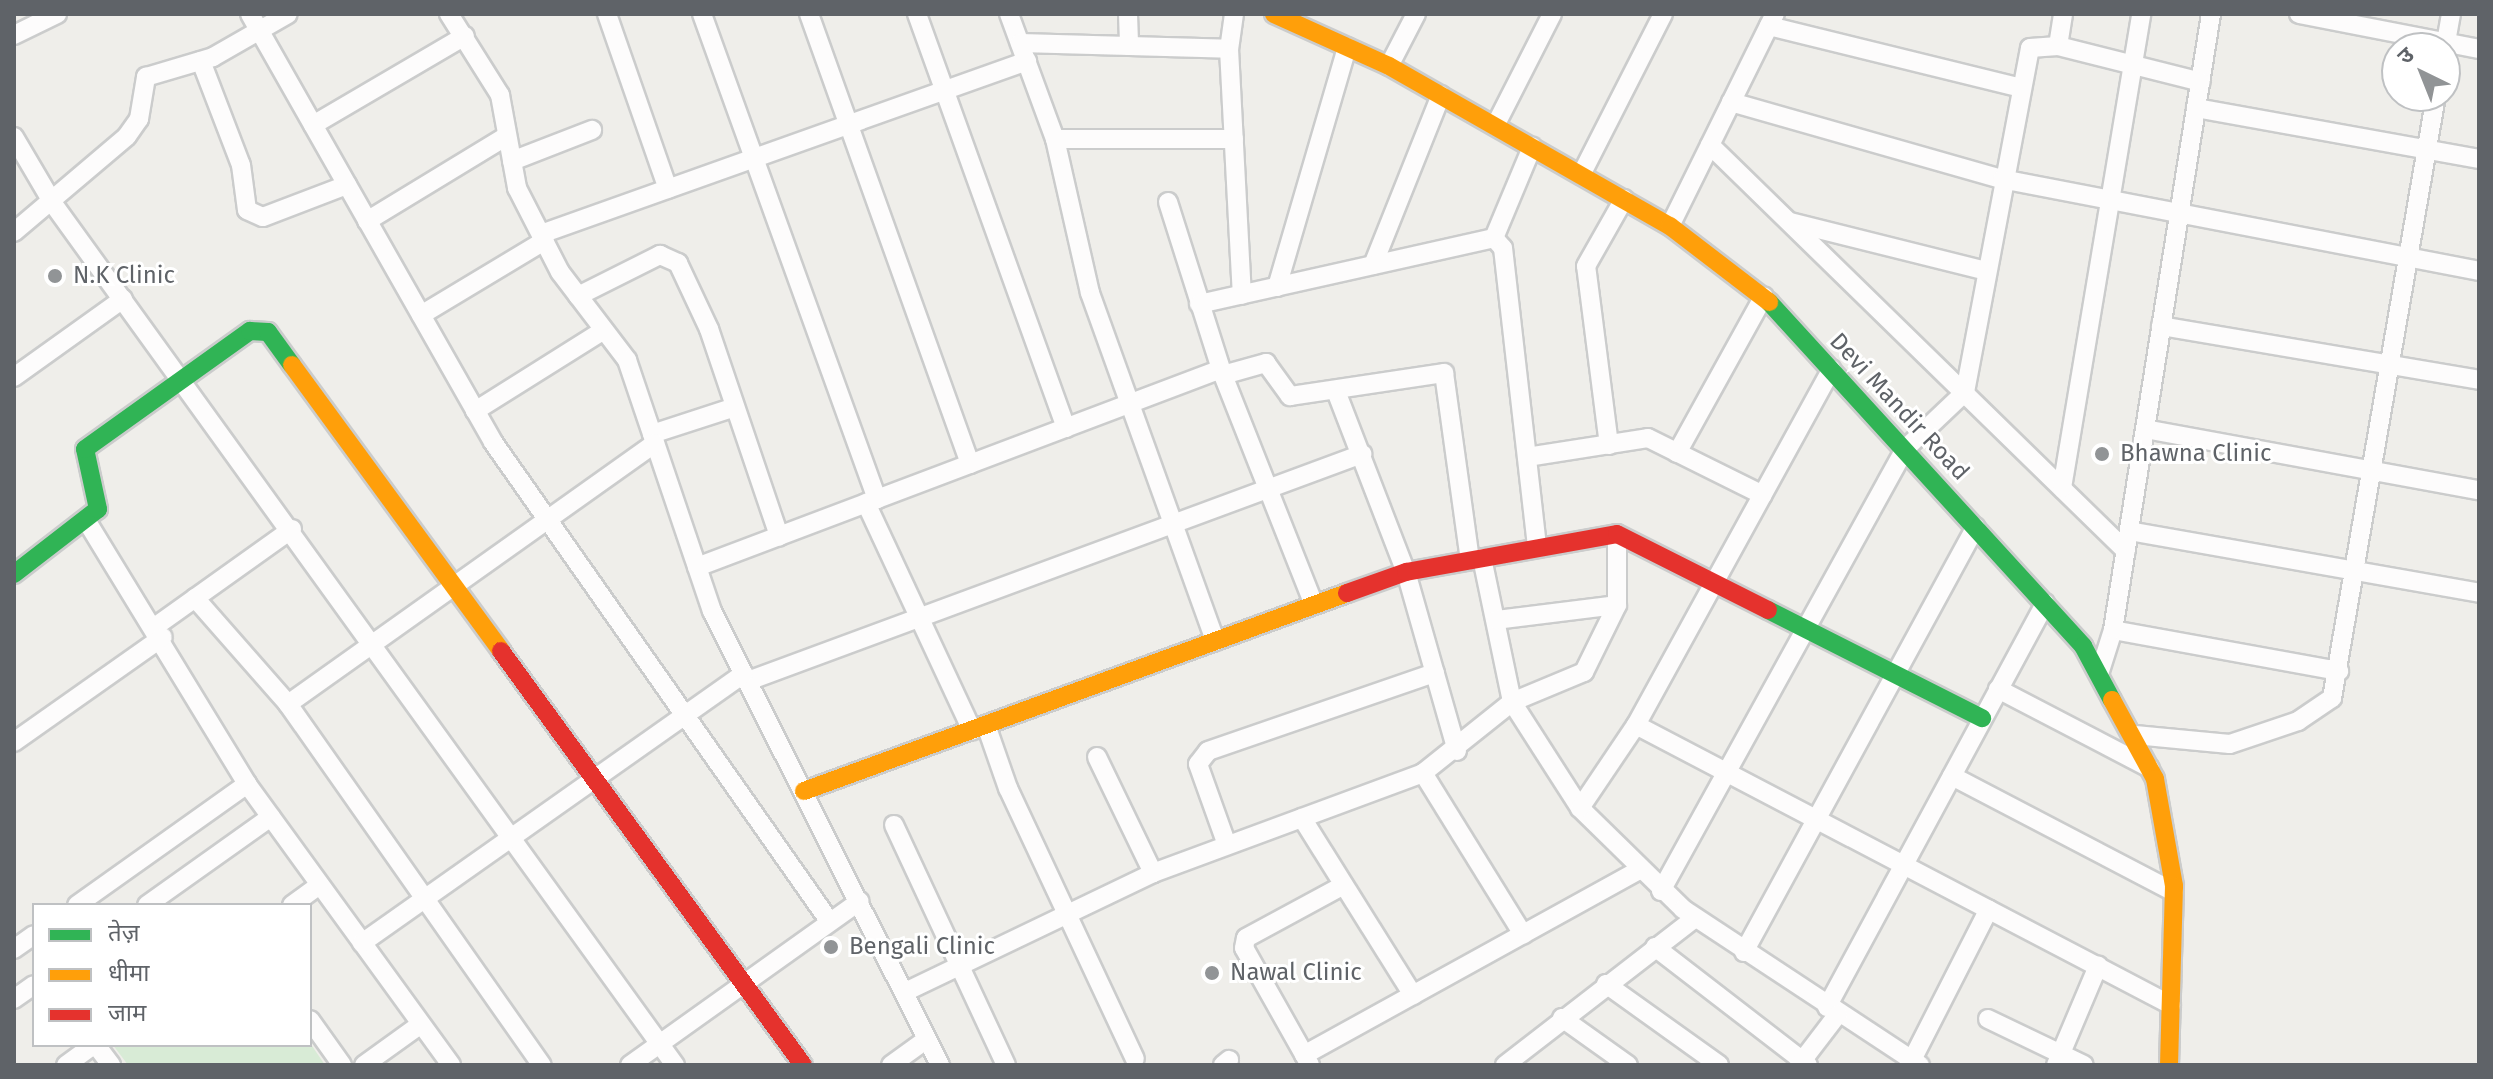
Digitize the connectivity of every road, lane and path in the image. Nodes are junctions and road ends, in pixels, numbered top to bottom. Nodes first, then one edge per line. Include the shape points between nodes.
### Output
1 (57, 14) edge
2 (288, 14) edge
3 (449, 14) edge
4 (607, 14) edge
5 (702, 14) edge
6 (809, 14) edge
7 (917, 14) edge
8 (1009, 14) edge
9 (1128, 14) edge
10 (1234, 14) edge
11 (1274, 14) edge
12 (1416, 14) edge
13 (1552, 14) edge
14 (1663, 14) edge
15 (2063, 14) edge
16 (2141, 14) edge
17 (2211, 14) edge
18 (2299, 14) edge
19 (1772, 20) edge
20 (255, 22) edge
21 (2384, 32) edge
22 (14, 35) edge
23 (465, 36) junction
24 (1020, 43) junction
25 (1129, 46) junction
26 (2058, 46) junction
27 (1347, 47) junction
28 (1229, 49) junction
29 (201, 61) junction
30 (1027, 61) junction
31 (2135, 65) junction
32 (1389, 66) junction
33 (2201, 82) junction
34 (2022, 88) junction
35 (943, 91) junction
36 (1441, 95) junction
37 (1731, 102) junction
38 (2196, 108) junction
39 (2433, 112) edge
40 (850, 124) junction
41 (313, 125) junction
42 (1495, 126) junction
43 (592, 130) dead end
44 (507, 136) junction
45 (14, 137) edge
46 (1055, 139) junction
47 (1234, 139) junction
48 (1710, 145) junction
49 (1532, 147) junction
50 (2426, 150) junction
51 (755, 158) junction
52 (2479, 159) edge
53 (512, 161) junction
54 (1581, 175) junction
55 (2002, 179) junction
56 (347, 185) junction
57 (668, 189) junction
58 (1624, 199) junction
59 (2112, 201) junction
60 (1168, 202) dead end
61 (54, 205) junction
62 (2179, 215) junction
63 (367, 221) junction
64 (1790, 222) junction
65 (1670, 226) junction
66 (14, 232) edge
67 (542, 238) junction
68 (1494, 238) junction
69 (2407, 256) junction
70 (1373, 265) junction
71 (1986, 271) junction
72 (2479, 271) edge
73 (1277, 287) junction
74 (1242, 295) junction
75 (578, 296) junction
76 (1764, 296) junction
77 (123, 299) junction
78 (1199, 304) junction
79 (421, 315) junction
80 (2161, 326) junction
81 (604, 330) junction
82 (2386, 364) junction
83 (1832, 369) junction
84 (1222, 372) junction
85 (14, 377) edge
86 (2479, 380) edge
87 (184, 381) junction
88 (1336, 391) junction
89 (1965, 392) junction
90 (1130, 403) junction
91 (735, 407) junction
92 (475, 411) junction
93 (1066, 428) junction
94 (2145, 429) junction
95 (654, 439) junction
96 (1609, 445) junction
97 (1905, 449) junction
98 (1677, 453) junction
99 (1362, 454) junction
100 (1527, 457) junction
101 (970, 464) junction
102 (2369, 469) junction
103 (2062, 488) junction
104 (1267, 490) junction
105 (2479, 490) edge
106 (1763, 495) junction
107 (871, 501) junction
108 (86, 520) junction
109 (547, 520) junction
110 (1174, 525) junction
111 (1976, 527) junction
112 (292, 529) junction
113 (2129, 531) junction
114 (1617, 534) junction
115 (779, 536) junction
116 (1537, 548) junction
117 (2126, 551) junction
118 (1476, 559) junction
119 (697, 567) junction
120 (2353, 570) junction
121 (1406, 572) junction
122 (14, 574) edge
123 (1714, 583) junction
124 (456, 584) junction
125 (2479, 593) edge
126 (195, 598) junction
127 (2045, 603) junction
128 (1314, 605) junction
129 (1617, 605) junction
130 (918, 619) junction
131 (1496, 620) junction
132 (1806, 629) junction
133 (2113, 630) junction
134 (160, 632) junction
135 (1215, 641) junction
136 (374, 643) junction
137 (2100, 671) junction
138 (2339, 671) junction
139 (1435, 673) junction
140 (1895, 674) junction
141 (746, 677) junction
142 (1998, 689) junction
143 (1512, 702) junction
144 (288, 704) junction
145 (685, 716) junction
146 (1982, 718) junction
147 (1636, 725) junction
148 (979, 727) junction
149 (2135, 735) junction
150 (14, 742) edge
151 (1457, 751) junction
152 (1097, 757) dead end
153 (2150, 768) junction
154 (1727, 772) junction
155 (1423, 773) junction
156 (1952, 776) junction
157 (597, 778) junction
158 (247, 784) junction
159 (804, 791) junction
160 (1580, 808) junction
161 (271, 817) junction
162 (1302, 818) junction
163 (1816, 819) junction
164 (894, 825) dead end
165 (513, 838) junction
166 (1227, 845) junction
167 (1904, 864) junction
168 (1637, 871) junction
169 (1153, 873) junction
170 (320, 885) junction
171 (1344, 885) junction
172 (1661, 891) junction
173 (2174, 892) junction
174 (425, 899) junction
175 (860, 901) junction
176 (80, 903) edge
177 (150, 903) edge
178 (295, 903) edge
179 (1989, 909) junction
180 (1068, 914) junction
181 (1695, 918) junction
182 (830, 922) junction
183 (1523, 934) junction
184 (362, 943) junction
185 (1655, 947) junction
186 (1744, 952) junction
187 (960, 965) junction
188 (2098, 966) junction
189 (745, 983) junction
190 (1606, 984) junction
191 (32, 986) edge
192 (905, 992) junction
193 (1413, 995) junction
194 (14, 999) edge
195 (2171, 1005) junction
196 (1832, 1011) junction
197 (1562, 1018) junction
198 (1988, 1019) dead end
199 (312, 1023) edge
200 (421, 1024) junction
201 (927, 1039) junction
202 (660, 1043) junction
203 (92, 1047) edge
204 (97, 1047) edge
205 (1135, 1059) dead end
206 (2058, 1059) edge
207 (1307, 1060) edge
208 (1916, 1063) edge
209 (1804, 1064) edge
210 (66, 1065) edge
211 (111, 1065) edge
212 (342, 1065) edge
213 (364, 1065) edge
214 (451, 1065) edge
215 (542, 1065) edge
216 (630, 1065) edge
217 (675, 1065) edge
218 (803, 1065) edge
219 (891, 1065) edge
220 (940, 1065) edge
221 (1006, 1065) edge
222 (1505, 1065) edge
223 (1628, 1065) edge
224 (1719, 1065) edge
225 (2084, 1065) edge
226 (2169, 1065) edge

1 - 22 street
2 - 20 street
3 - 23 street
4 - 57 street
5 - 51 street
6 - 40 street
7 - 35 street
8 - 24 street
9 - 25 street
10 - 28 street
11 - 27 street, Devi Mandir Road
12 - 32 street
13 - 42 street
14 - 54 street
15 - 26 street
16 - 31 street
17 - 33 street
18 - 21 street
19 - 34 street
19 - 37 street
20 - 29 street
20 - 41 street
23 - 41 street
23 - 44 street via 500,95
24 - 25 street
24 - 30 street
25 - 28 street
26 - 31 street
26 - 34 street via 2030,48
27 - 32 street, Devi Mandir Road
27 - 73 street
28 - 47 street
29 - 56 street via 241,165 247,210 263,217
29 - 61 street via 146,77 139,119 127,136
30 - 35 street
30 - 46 street
31 - 33 street
31 - 59 street
32 - 36 street, Devi Mandir Road
33 - 38 street
34 - 55 street
35 - 40 street
35 - 93 street
36 - 42 street, Devi Mandir Road
36 - 70 street
37 - 48 street
37 - 55 street
38 - 50 street
38 - 62 street
39 - 50 street
40 - 51 street
40 - 101 street
41 - 56 street
42 - 49 street, Devi Mandir Road
43 - 53 street
44 - 53 street
44 - 63 street
45 - 61 street
46 - 47 street
46 - 90 street via 1072,236
47 - 74 street
48 - 64 street
48 - 65 street
49 - 54 street, Devi Mandir Road
49 - 68 street
50 - 52 street
50 - 69 street
51 - 57 street
51 - 107 street
53 - 67 street
54 - 58 street, Devi Mandir Road
55 - 59 street
55 - 71 street
56 - 63 street
57 - 67 street
58 - 65 street, Devi Mandir Road
58 - 96 street via 1586,266
59 - 62 street
59 - 103 street
60 - 78 street
61 - 66 street
61 - 77 street
62 - 69 street
62 - 80 street
63 - 79 street
64 - 71 street
64 - 89 street
65 - 76 street, Devi Mandir Road
67 - 75 street
67 - 79 street
68 - 70 street
68 - 100 street via 1503,248
69 - 72 street
69 - 82 street
70 - 73 street
71 - 89 street
73 - 74 street
74 - 78 street
75 - 81 street
75 - 91 street via 660,255 678,263
76 - 83 street, Devi Mandir Road
76 - 98 street
77 - 85 street
77 - 87 street
78 - 84 street
79 - 92 street
80 - 82 street
80 - 94 street
81 - 92 street
81 - 95 street via 627,360
82 - 86 street
82 - 102 street
83 - 97 street, Devi Mandir Road
83 - 106 street
84 - 88 street via 1266,363 1290,396
84 - 90 street
84 - 104 street
87 - 108 street via 85,449 82,461 101,501
87 - 112 street
87 - 124 street via 250,331 268,332
88 - 99 street
88 - 118 street via 1444,373
89 - 97 street
89 - 103 street
90 - 93 street
90 - 110 street
91 - 95 street
91 - 115 street
92 - 109 street
93 - 101 street
94 - 102 street
94 - 113 street
95 - 109 street
95 - 119 street
96 - 98 street via 1648,438
96 - 100 street
97 - 111 street, Devi Mandir Road
97 - 132 street
98 - 106 street
99 - 104 street
99 - 121 street
100 - 116 street
101 - 107 street
102 - 105 street
102 - 120 street
103 - 117 street
104 - 110 street
104 - 128 street
106 - 123 street
107 - 115 street
107 - 130 street
108 - 122 street
108 - 134 street
109 - 124 street
109 - 145 street
110 - 130 street
110 - 135 street
111 - 127 street, Devi Mandir Road
111 - 140 street
112 - 126 street
112 - 136 street
113 - 117 street
113 - 120 street
114 - 116 street
114 - 123 street
114 - 129 street
115 - 119 street
116 - 118 street
117 - 133 street
118 - 121 street
118 - 131 street
119 - 141 street
120 - 125 street
120 - 138 street
121 - 128 street
121 - 139 street
123 - 132 street
123 - 147 street
124 - 136 street
124 - 157 street
126 - 134 street
126 - 144 street
127 - 137 street, Devi Mandir Road
127 - 142 street
128 - 135 street
129 - 131 street
129 - 143 street via 1584,672
130 - 141 street
130 - 148 street
131 - 143 street
132 - 140 street
132 - 154 street
133 - 137 street
133 - 138 street
134 - 150 street
134 - 158 street
135 - 148 street
136 - 144 street
136 - 165 street
137 - 149 street, Devi Mandir Road
138 - 149 street via 2326,706 2258,738 2230,744
139 - 151 street
139 - 166 street via 1208,751 1198,764
140 - 146 street
140 - 163 street
141 - 145 street
141 - 159 street
142 - 146 street
142 - 153 street
143 - 151 street
143 - 160 street
144 - 174 street
145 - 157 street
145 - 182 street
146 - 156 street
147 - 154 street
147 - 160 street
148 - 159 street
148 - 180 street
149 - 153 street, Devi Mandir Road
151 - 155 street
152 - 169 street
153 - 173 street, Devi Mandir Road
154 - 163 street
154 - 172 street
155 - 162 street
155 - 183 street
156 - 167 street
156 - 173 street
157 - 165 street
157 - 189 street
158 - 161 street
158 - 176 street
159 - 175 street
160 - 168 street
161 - 170 street
161 - 177 street
162 - 166 street
162 - 171 street
163 - 167 street
163 - 186 street
164 - 187 street
165 - 174 street
165 - 202 street
166 - 169 street
167 - 179 street
167 - 196 street
168 - 172 street
168 - 183 street
169 - 180 street
170 - 178 street
170 - 184 street
171 - 193 street
171 - 207 street via 1246,938 1245,960
172 - 181 street
173 - 195 street, Devi Mandir Road
174 - 184 street
174 - 215 street
175 - 182 street
175 - 192 street
179 - 188 street
179 - 208 street
180 - 187 street
180 - 205 street
181 - 185 street
181 - 186 street
182 - 189 street
183 - 193 street
184 - 200 street
185 - 190 street
185 - 209 street
186 - 196 street
187 - 192 street
187 - 221 street
188 - 195 street
188 - 206 street
189 - 202 street
189 - 218 street
190 - 197 street
190 - 224 street
191 - 194 street
192 - 201 street
193 - 207 street
195 - 226 street, Devi Mandir Road
196 - 208 street
196 - 209 street
197 - 222 street
197 - 223 street
198 - 206 street
199 - 212 street
200 - 213 street
200 - 214 street
201 - 219 street
201 - 220 street
202 - 216 street
202 - 217 street
203 - 210 street
204 - 211 street
206 - 225 street

